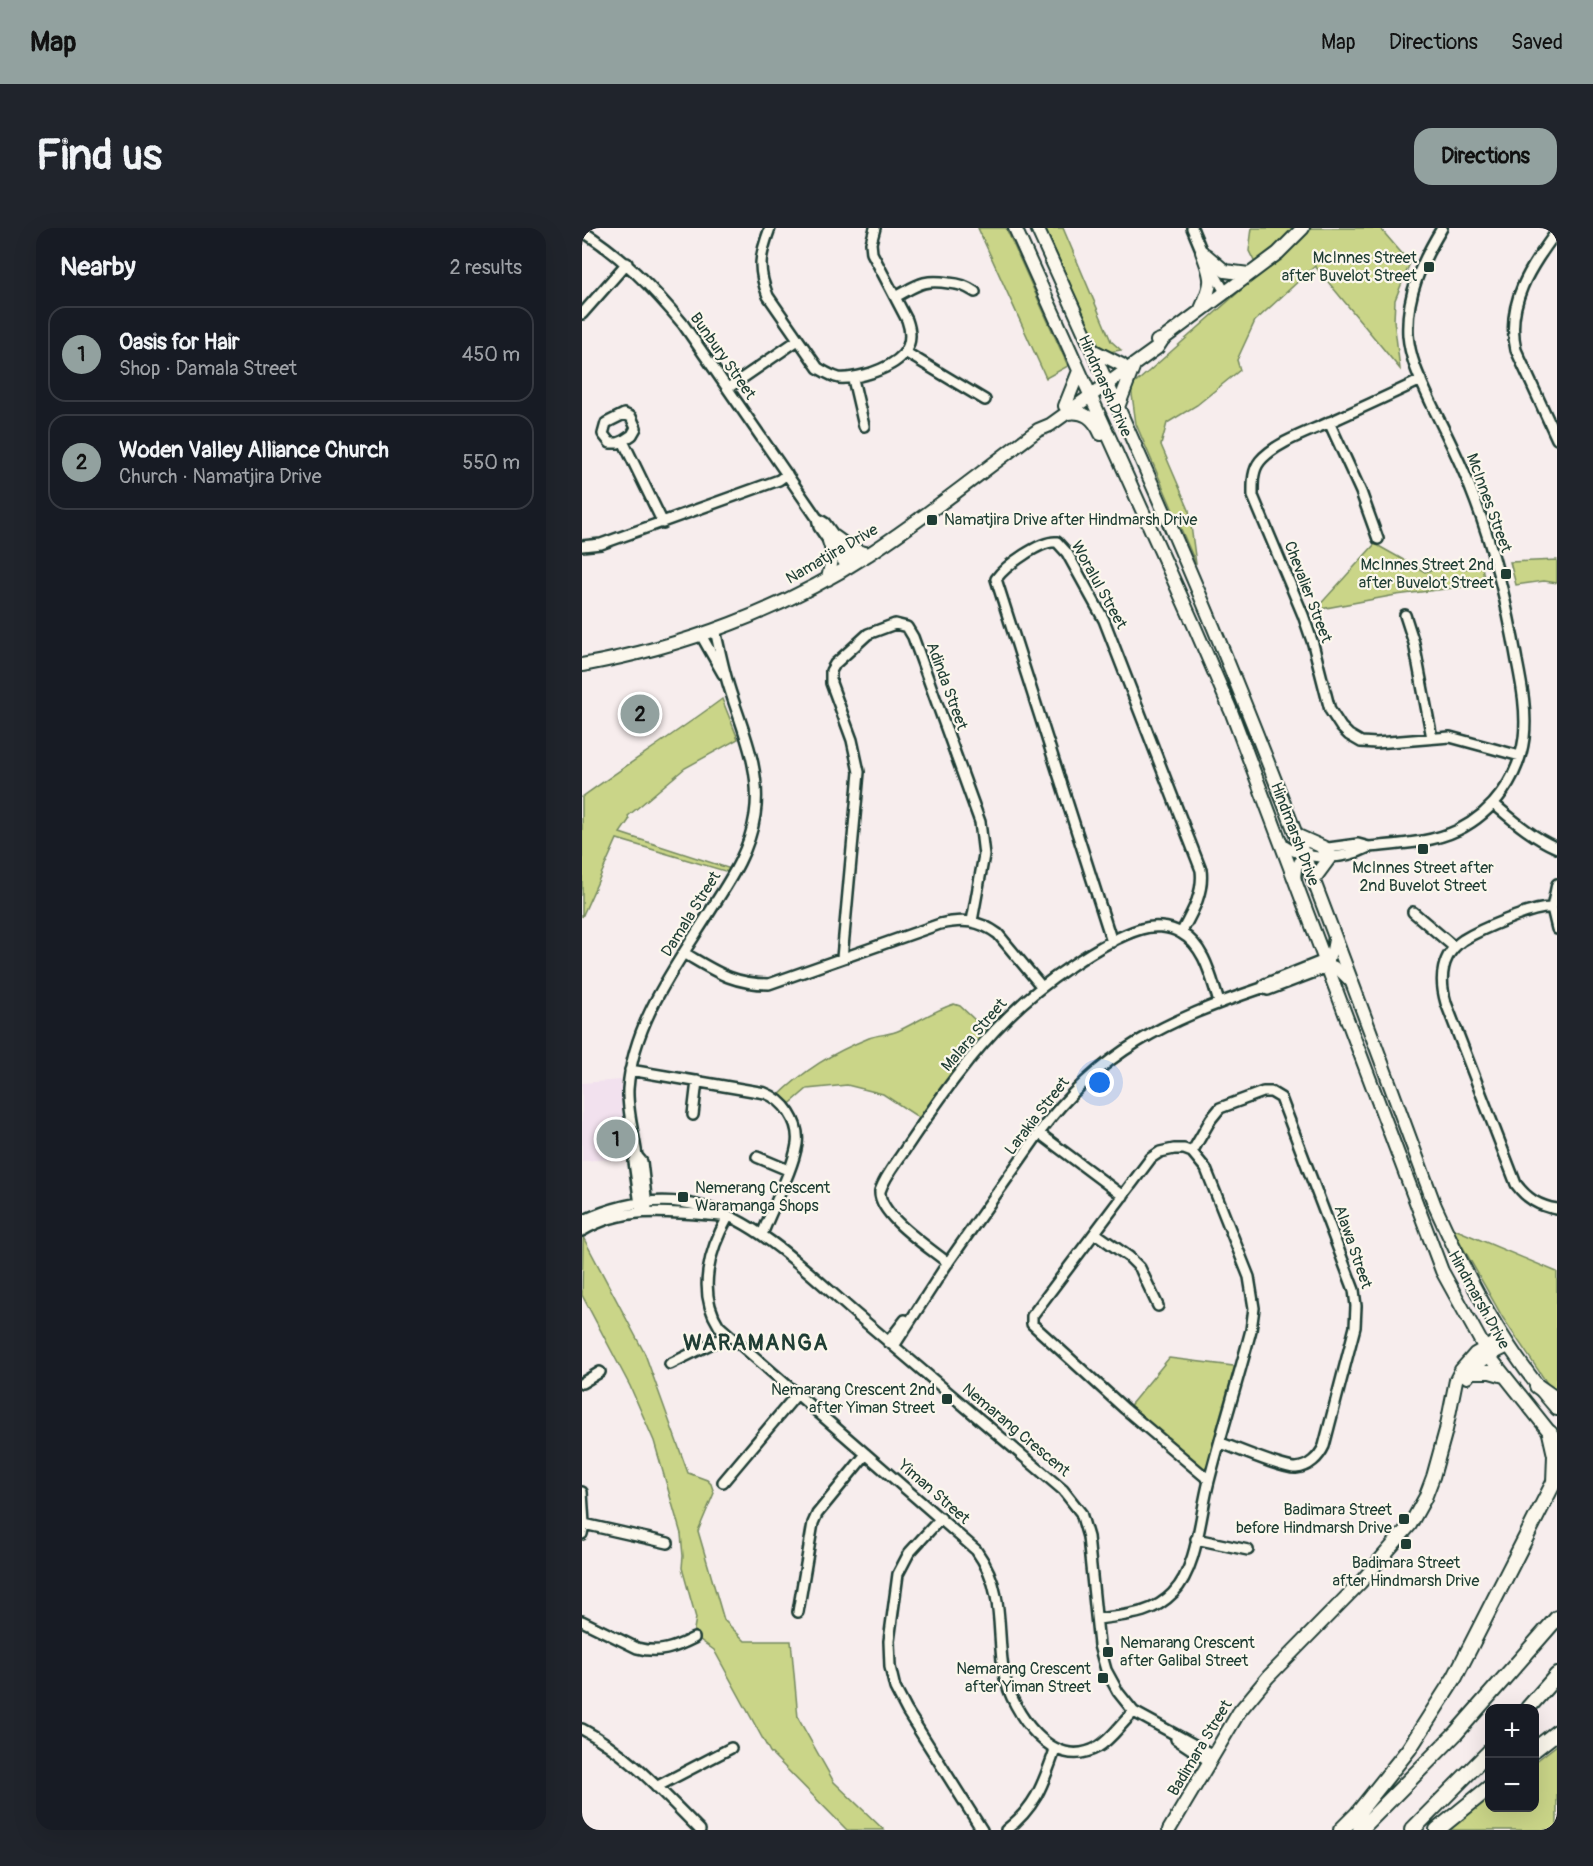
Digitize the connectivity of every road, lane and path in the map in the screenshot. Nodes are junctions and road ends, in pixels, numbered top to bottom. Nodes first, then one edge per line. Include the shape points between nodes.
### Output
1 (770, 228) edge
2 (875, 228) edge
3 (1015, 228) edge
4 (1037, 228) edge
5 (1192, 228) edge
6 (1303, 228) edge
7 (1442, 228) edge
8 (1556, 229) edge
9 (582, 231) edge
10 (1202, 252) junction
11 (627, 262) junction
12 (1249, 274) junction
13 (975, 292) dead end
14 (1225, 292) junction
15 (895, 297) junction
16 (1201, 310) junction
17 (582, 314) edge
18 (798, 340) junction
19 (1092, 350) junction
20 (905, 352) junction
21 (1128, 365) junction
22 (1079, 371) junction
23 (852, 379) junction
24 (1106, 380) junction
25 (1420, 380) junction
26 (728, 388) junction
27 (1089, 392) junction
28 (985, 400) dead end
29 (1118, 407) junction
30 (1066, 410) junction
31 (1329, 422) junction
32 (864, 426) dead end
33 (1557, 439) edge
34 (622, 441) dead end
35 (1125, 471) junction
36 (787, 474) junction
37 (663, 523) junction
38 (832, 539) junction
39 (1378, 539) dead end
40 (582, 546) edge
41 (869, 554) junction
42 (850, 565) junction
43 (828, 579) junction
44 (1405, 615) dead end
45 (715, 629) junction
46 (701, 635) junction
47 (582, 665) edge
48 (728, 684) junction
49 (1432, 738) junction
50 (1520, 756) junction
51 (1494, 804) junction
52 (1298, 836) junction
53 (1282, 844) junction
54 (1557, 848) edge
55 (1328, 852) junction
56 (1305, 855) junction
57 (1314, 879) junction
58 (1296, 882) junction
59 (1557, 884) edge
60 (1552, 908) junction
61 (1413, 912) dead end
62 (972, 921) junction
63 (1557, 929) edge
64 (1181, 933) junction
65 (1334, 935) junction
66 (1112, 942) junction
67 (1454, 947) junction
68 (684, 953) junction
69 (842, 958) junction
70 (1327, 963) junction
71 (1353, 984) junction
72 (1042, 987) junction
73 (1219, 1002) junction
74 (630, 1070) junction
75 (697, 1081) junction
76 (693, 1114) dead end
77 (1039, 1133) junction
78 (1192, 1152) junction
79 (757, 1157) dead end
80 (788, 1170) junction
81 (1123, 1196) junction
82 (643, 1201) junction
83 (1557, 1209) edge
84 (645, 1212) junction
85 (728, 1217) junction
86 (582, 1221) edge
87 (582, 1231) edge
88 (1095, 1233) junction
89 (762, 1235) junction
90 (948, 1263) junction
91 (1158, 1306) dead end
92 (729, 1335) junction
93 (1505, 1342) junction
94 (891, 1344) junction
95 (1487, 1352) junction
96 (670, 1364) dead end
97 (600, 1372) dead end
98 (1470, 1372) junction
99 (1504, 1376) junction
100 (582, 1383) edge
101 (1537, 1386) junction
102 (1455, 1391) junction
103 (797, 1394) junction
104 (1557, 1400) edge
105 (1557, 1408) edge
106 (1553, 1437) edge
107 (1221, 1443) junction
108 (867, 1454) junction
109 (1209, 1480) junction
110 (723, 1482) dead end
111 (582, 1492) edge
112 (1557, 1493) edge
113 (940, 1518) junction
114 (1536, 1519) junction
115 (583, 1529) edge
116 (1196, 1539) junction
117 (668, 1544) dead end
118 (1248, 1550) dead end
119 (798, 1612) dead end
120 (1097, 1618) junction
121 (1557, 1618) edge
122 (582, 1621) edge
123 (694, 1638) dead end
124 (1557, 1675) edge
125 (1532, 1704) edge
126 (1134, 1712) junction
127 (582, 1729) edge
128 (1557, 1732) edge
129 (1539, 1746) edge
130 (731, 1748) dead end
131 (1056, 1750) junction
132 (1485, 1756) edge
133 (1211, 1758) junction
134 (657, 1787) junction
135 (1485, 1791) edge
136 (700, 1830) edge
137 (982, 1830) edge
138 (1006, 1830) edge
139 (1169, 1830) edge
140 (1341, 1830) edge
141 (1360, 1830) edge
142 (1412, 1830) edge
143 (1437, 1830) edge

1 - 18 street via 760,260 764,284
2 - 15 street via 872,254
3 - 22 main road, Hindmarsh Drive
4 - 19 main road, Hindmarsh Drive
5 - 10 street
6 - 12 main road, Namatjira Drive
7 - 25 street, McInnes Street via 1412,288 1408,335
8 - 33 street via 1520,288 1513,338
9 - 11 street, Bunbury Street
10 - 12 main road via 1225,271
10 - 14 street
10 - 16 main road via 1212,277
11 - 17 street
11 - 26 street, Bunbury Street via 683,324
12 - 14 main road, Namatjira Drive
13 - 15 street via 965,285 931,280
14 - 16 main road, Namatjira Drive
15 - 20 street via 910,331
16 - 21 main road, Namatjira Drive via 1163,339 1153,342
18 - 23 street via 818,368
18 - 26 street
19 - 21 main road
19 - 24 main road, Hindmarsh Drive
20 - 23 street via 887,368
20 - 28 street
21 - 24 main road, Namatjira Drive
21 - 29 main road
22 - 27 main road, Hindmarsh Drive
22 - 30 main road
23 - 32 street
24 - 27 main road, Namatjira Drive
24 - 29 main road, Hindmarsh Drive
25 - 31 street, Chevalier Street
25 - 50 street, McInnes Street via 1471,489 1501,584 1523,699 1524,738
26 - 36 street, Bunbury Street
27 - 30 main road, Namatjira Drive
27 - 35 main road, Hindmarsh Drive
29 - 52 main road, Hindmarsh Drive via 1213,625
30 - 35 main road via 1086,414 1096,423 1114,465
30 - 41 main road, Namatjira Drive via 1046,420 962,488
31 - 39 street
31 - 49 street, Chevalier Street via 1264,457 1255,471 1253,496 1258,512 1284,565 1313,644 1330,710 1341,727 1361,742
34 - 37 street
35 - 53 main road, Hindmarsh Drive via 1221,689
36 - 37 street
36 - 38 street, Bunbury Street via 819,526
37 - 40 street via 601,544
38 - 41 main road
38 - 42 street, Bunbury Street
38 - 43 main road
41 - 42 main road, Namatjira Drive
42 - 43 main road, Namatjira Drive
43 - 45 main road, Namatjira Drive
44 - 49 street
45 - 46 main road, Namatjira Drive
45 - 48 street, Damala Street
46 - 47 main road, Namatjira Drive
46 - 48 street, Damala Street
48 - 68 street, Damala Street via 752,756 755,812 747,846 734,873
49 - 50 street, Chevalier Street via 1465,740
50 - 51 street, McInnes Street via 1510,781
51 - 54 street via 1541,841
51 - 55 street, McInnes Street via 1463,827 1438,837 1369,847 1359,852
52 - 55 main road
52 - 56 main road, Hindmarsh Drive
53 - 56 street, McInnes Street
53 - 58 main road, Hindmarsh Drive
55 - 56 street, McInnes Street
55 - 57 main road
56 - 57 main road, Hindmarsh Drive
56 - 58 street via 1299,861
57 - 65 main road, Hindmarsh Drive
58 - 70 main road, Hindmarsh Drive
59 - 60 street
60 - 63 street
60 - 67 street via 1490,927
61 - 67 street
62 - 69 street via 940,924
62 - 69 street, Adinda Street via 984,855 980,822 914,637 907,627 895,624 868,634 835,664 830,677 859,772
62 - 72 street via 998,934
64 - 66 street, Malara Street via 1151,927
64 - 66 street, Woralul Street via 1202,887 1201,870 1104,620 1067,553 1057,542 1048,542 1008,566 996,579
64 - 73 street via 1203,955
65 - 70 street
65 - 71 main road, Hindmarsh Drive
66 - 72 street, Malara Street
67 - 83 street via 1442,970 1443,992 1512,1176 1533,1201
68 - 69 street via 722,975 748,984 769,984
68 - 74 street, Damala Street via 645,1019
70 - 71 street
70 - 73 street, Larakia Street via 1320,962 1277,983
70 - 95 main road, Hindmarsh Drive via 1442,1271
71 - 93 main road, Hindmarsh Drive via 1436,1206 1460,1262
72 - 90 street, Malara Street via 991,1035 957,1077 880,1191 882,1204 892,1217
73 - 77 street, Larakia Street via 1168,1025 1117,1055 1072,1092
74 - 75 street
74 - 82 street, Damala Street via 628,1091 637,1156 642,1162
75 - 76 street
75 - 80 street via 776,1098 793,1118 797,1130 797,1144
77 - 81 street
77 - 90 street, Larakia Street
78 - 81 street via 1160,1152 1151,1158
78 - 107 street via 1206,1169 1249,1277 1253,1299 1251,1330
78 - 107 street, Alawa Street via 1221,1108 1263,1092 1281,1098 1354,1290 1356,1306 1355,1327 1320,1454 1311,1463 1296,1468
79 - 80 street
80 - 89 street
81 - 88 street
82 - 84 street, Damala Street
82 - 85 street, Nemarang Crescent via 676,1201
82 - 86 street, Nemarang Crescent
84 - 85 street, Nemarang Crescent via 682,1211
84 - 87 street, Nemarang Crescent via 611,1219
85 - 89 street, Nemarang Crescent
85 - 92 street, Yiman Street via 706,1287 715,1320
88 - 91 street via 1140,1268
88 - 109 street via 1032,1316 1032,1324
89 - 94 street, Nemarang Crescent
90 - 94 street, Larakia Street
92 - 96 street
92 - 103 street, Yiman Street
93 - 95 main road, Badimara Street
93 - 101 main road, Hindmarsh Drive
94 - 120 street, Nemarang Crescent via 1063,1490 1081,1513 1088,1537
95 - 98 main road, Badimara Street
95 - 99 main road, Hindmarsh Drive
95 - 102 main road, Badimara Street via 1475,1354 1461,1370
97 - 100 street
98 - 99 main road
98 - 102 main road, Badimara Street
99 - 106 main road, Hindmarsh Drive
101 - 104 highway
101 - 105 main road, Hindmarsh Drive
102 - 133 main road, Badimara Street via 1433,1477 1410,1525 1360,1583 1268,1677 1239,1712
103 - 108 street, Yiman Street
103 - 110 street
106 - 114 highway via 1554,1482
107 - 109 street
108 - 113 street, Yiman Street
108 - 119 street via 813,1522
109 - 116 street
111 - 115 street
112 - 114 highway
113 - 131 street, Yiman Street via 972,1545 988,1569 996,1596 1006,1683 1030,1725
113 - 137 street via 909,1553 898,1574 889,1641 891,1674 907,1711
114 - 140 highway via 1455,1677 1409,1749
115 - 117 street
116 - 118 street
116 - 120 street via 1184,1579 1167,1600 1139,1614
120 - 126 street, Nemarang Crescent via 1106,1670
121 - 141 highway via 1456,1733
122 - 123 street via 646,1651 667,1650
124 - 125 highway
126 - 131 street via 1098,1748 1079,1753
126 - 133 street, Nemarang Crescent via 1173,1734 1178,1742
127 - 134 street via 608,1745
128 - 129 highway
130 - 134 street
131 - 138 street via 1041,1790 1026,1812
132 - 142 highway
133 - 139 main road, Badimara Street
134 - 136 street
135 - 143 highway

